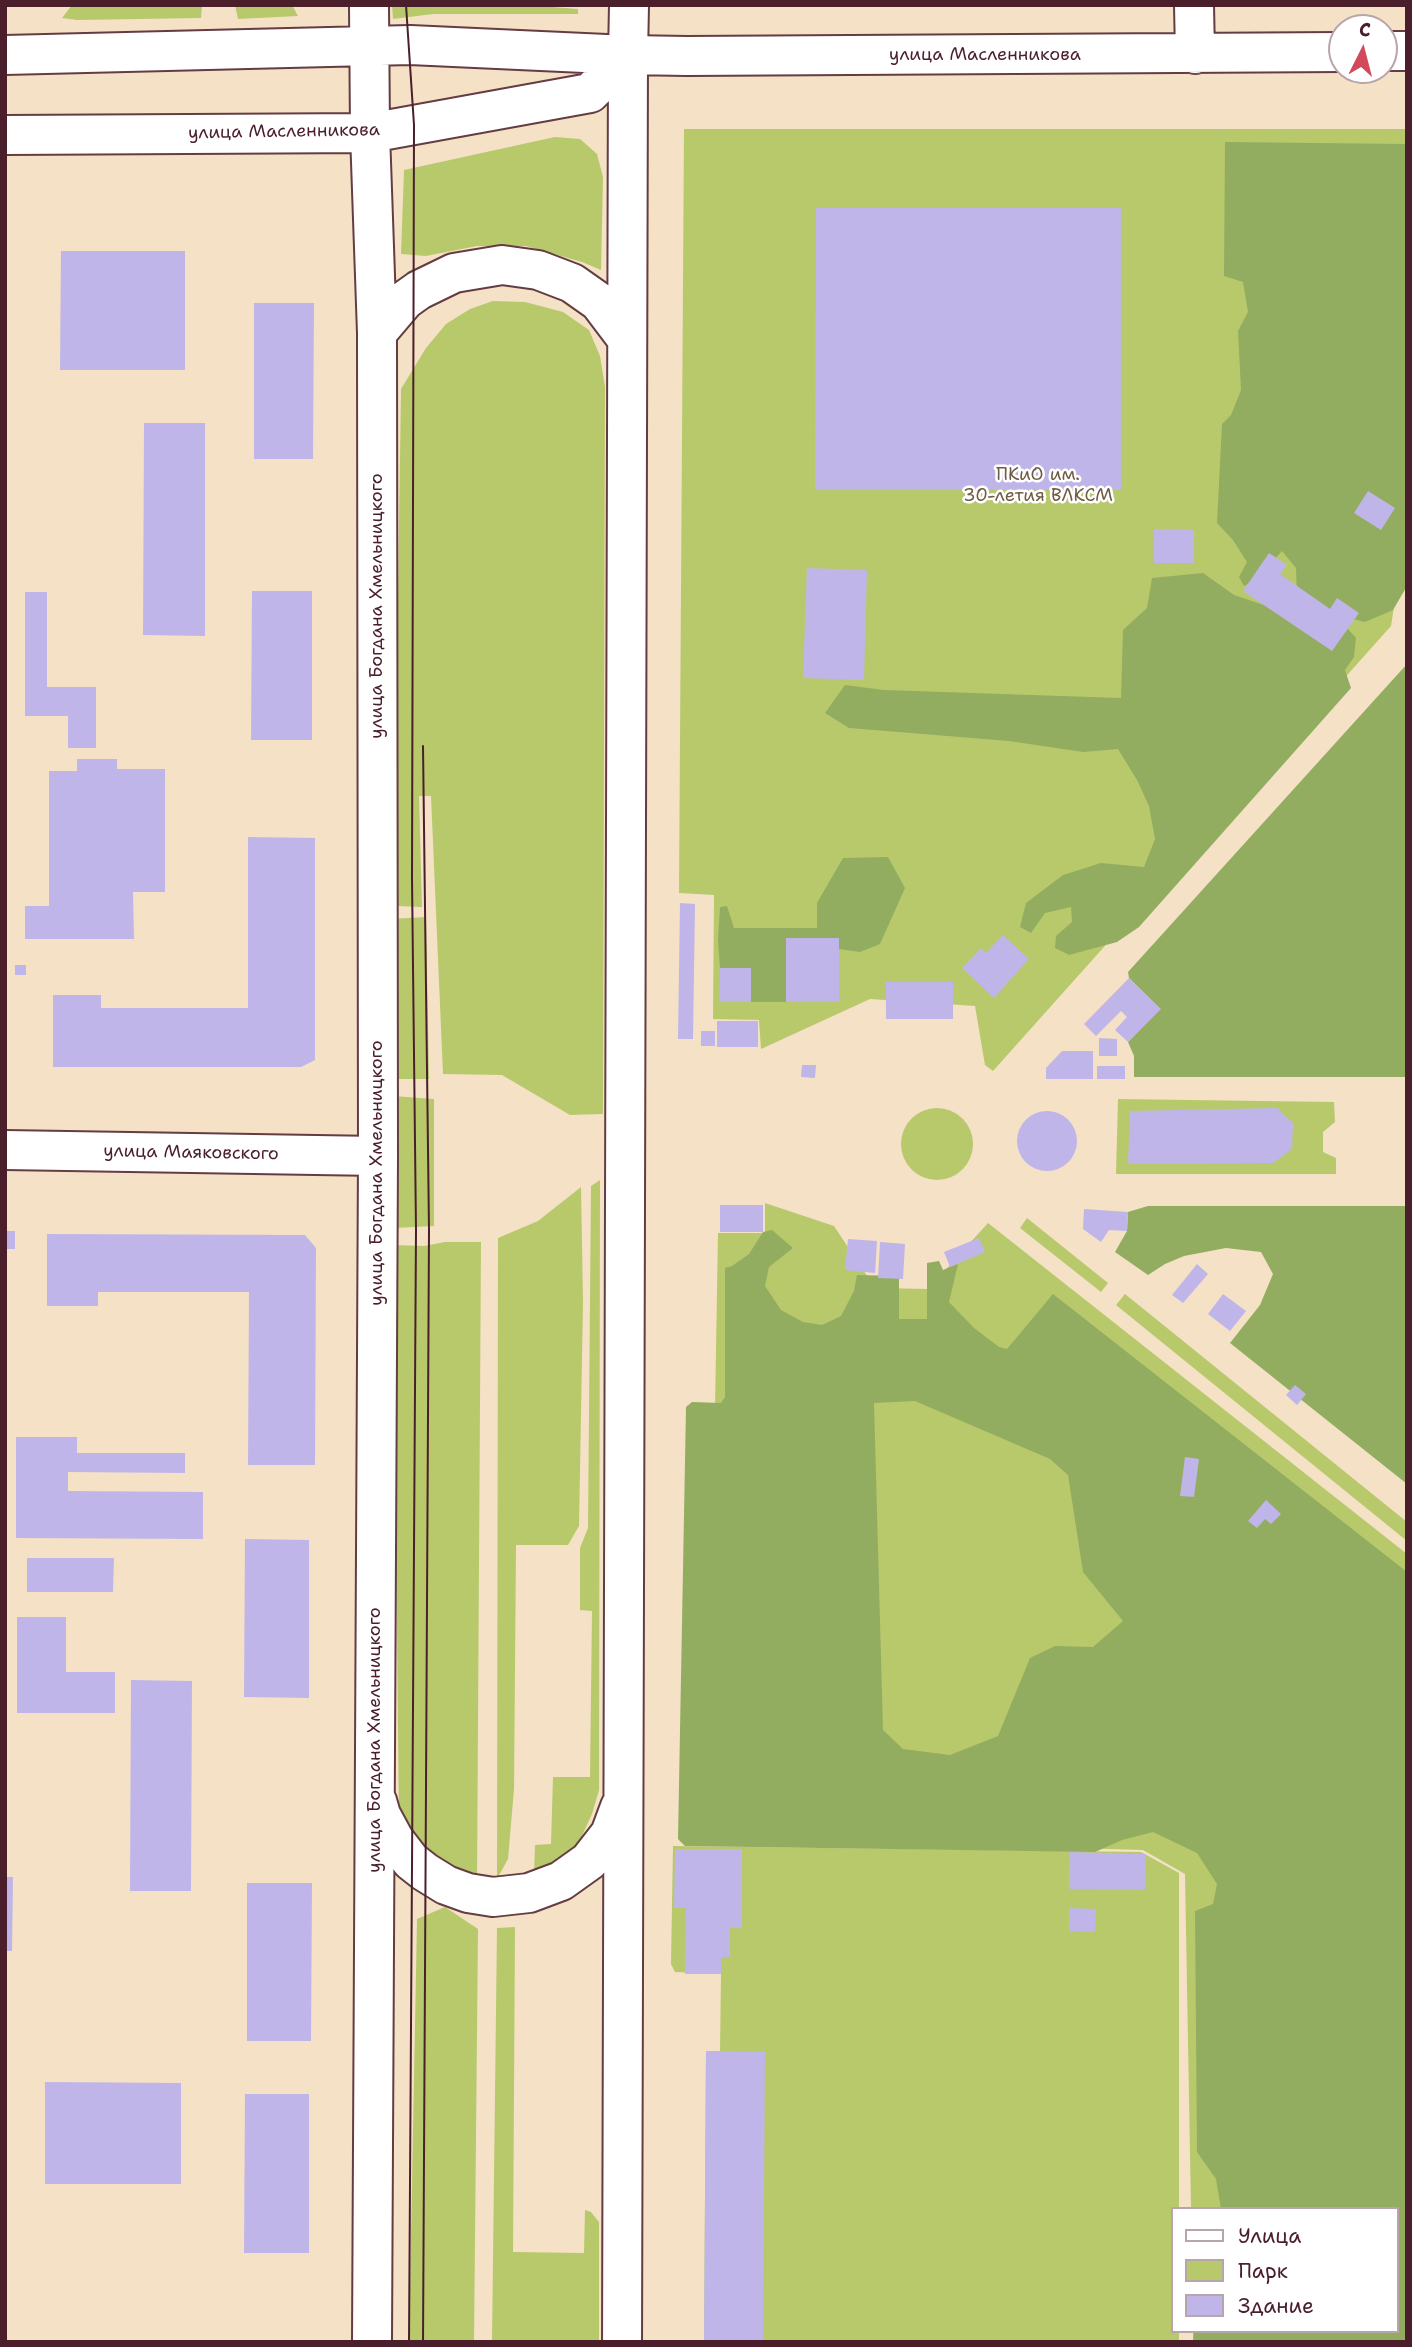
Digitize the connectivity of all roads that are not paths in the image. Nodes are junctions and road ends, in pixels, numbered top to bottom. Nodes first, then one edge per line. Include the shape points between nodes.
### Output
1 (369, 5) edge
2 (629, 5) edge
3 (1194, 5) edge
4 (368, 45) junction
5 (1328, 52) edge
6 (1195, 54) junction
7 (5, 55) edge
8 (628, 55) junction
9 (370, 133) junction
10 (5, 135) edge
11 (377, 332) junction
12 (627, 339) junction
13 (5, 1150) edge
14 (378, 1156) junction
15 (374, 1789) junction
16 (623, 1802) junction
17 (372, 2342) edge
18 (622, 2342) edge

1 - 4 main road, улица Богдана Хмельницкого
2 - 8 main road
3 - 6 main road
4 - 7 main road, улица Масленникова
4 - 8 main road, улица Масленникова
4 - 9 main road, улица Богдана Хмельницкого
5 - 6 main road, улица Масленникова
6 - 8 main road, улица Масленникова
8 - 9 main road, улица Масленникова via 590,93
8 - 12 main road
9 - 10 main road, улица Масленникова
9 - 11 main road, улица Богдана Хмельницкого
11 - 12 main road via 419,290 454,273 502,265 538,270 572,283 598,302
11 - 14 main road, улица Богдана Хмельницкого
12 - 16 main road
13 - 14 main road, улица Маяковского
14 - 15 main road, улица Богдана Хмельницкого
15 - 16 main road via 387,1827 411,1860 446,1885 492,1897 529,1894 561,1881 589,1861 610,1834
15 - 17 main road, улица Богдана Хмельницкого
16 - 18 main road

